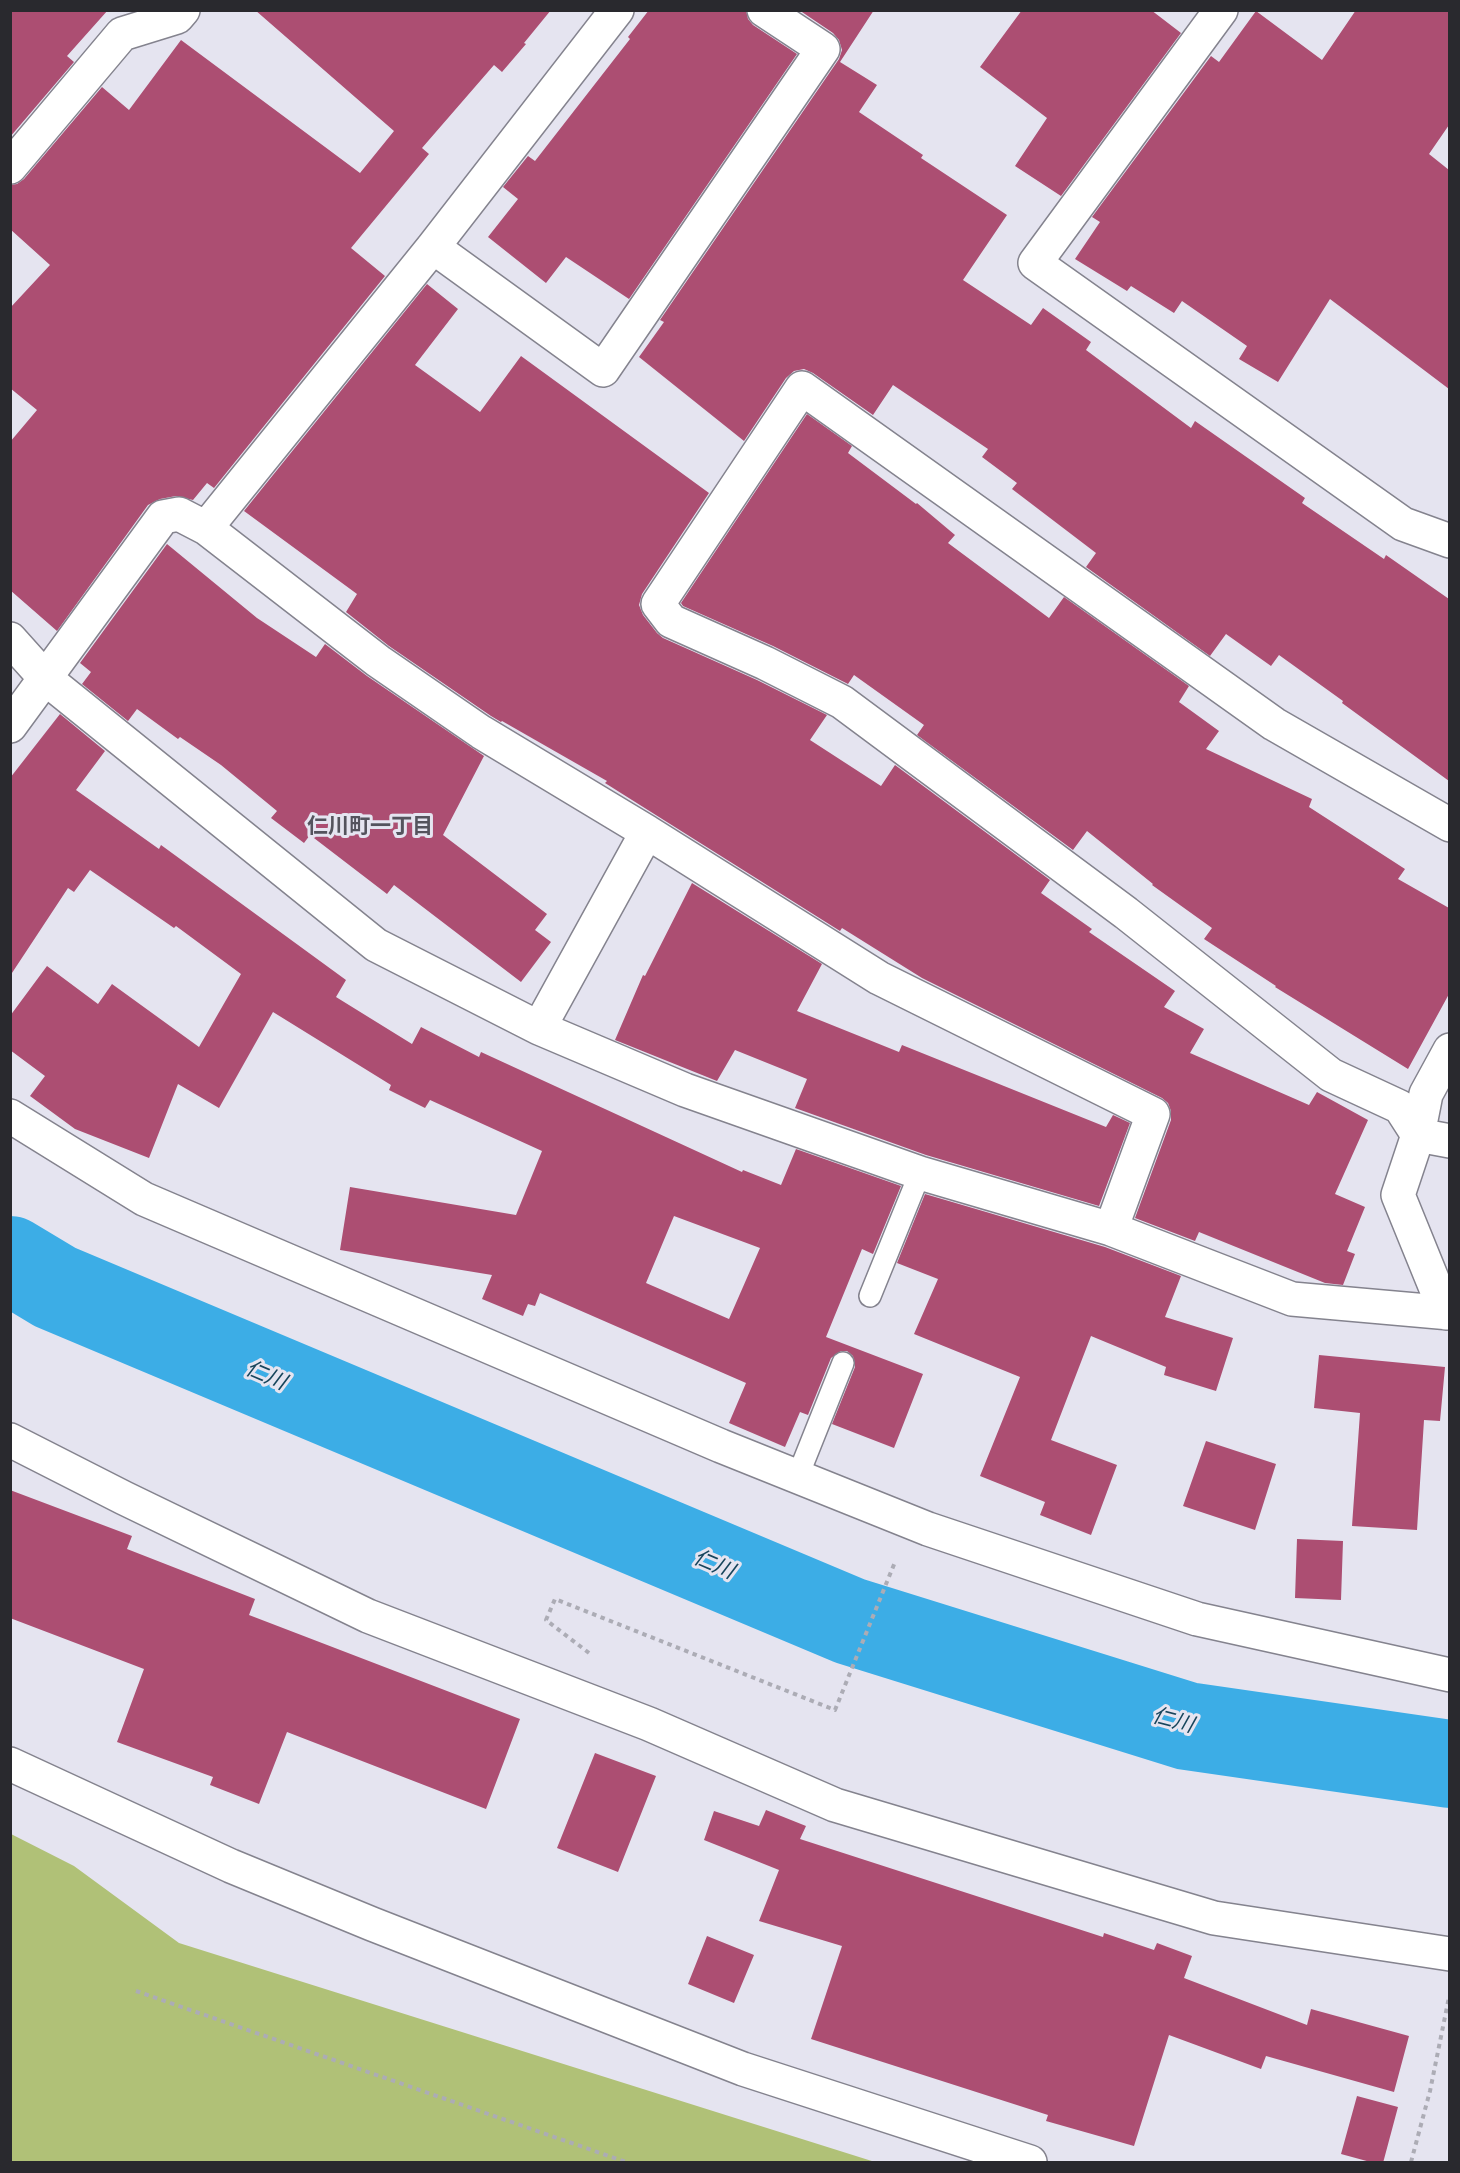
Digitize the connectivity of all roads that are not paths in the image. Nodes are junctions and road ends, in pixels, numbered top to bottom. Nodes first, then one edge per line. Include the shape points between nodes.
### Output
1 (183, 10) edge
2 (617, 10) edge
3 (764, 10) edge
4 (1221, 10) edge
5 (10, 167) edge
6 (433, 247) junction
7 (207, 528) junction
8 (1449, 541) edge
9 (10, 639) edge
10 (45, 678) junction
11 (10, 726) edge
12 (1449, 825) edge
13 (648, 832) junction
14 (539, 1028) junction
15 (1449, 1050) edge
16 (10, 1116) edge
17 (1418, 1135) junction
18 (1449, 1141) edge
19 (920, 1173) junction
20 (1111, 1229) junction
21 (870, 1296) dead end
22 (1448, 1313) edge
23 (843, 1363) dead end
24 (10, 1440) edge
25 (797, 1478) junction
26 (1449, 1675) edge
27 (10, 1764) edge
28 (1449, 1954) edge
29 (1030, 2163) edge

1 - 5 street via 177,17 122,34
2 - 6 street
3 - 6 street via 823,50 603,370
4 - 8 street via 1035,263 1403,524
6 - 7 street
7 - 10 street via 179,514 163,517
7 - 13 street via 387,668 481,732
9 - 10 street
10 - 11 street
10 - 14 street via 376,945
12 - 17 street via 1274,724 802,388 658,604 671,621 842,702 1126,913 1331,1075 1400,1107
13 - 14 street
13 - 20 street via 879,978 1153,1114
14 - 19 street via 685,1090
15 - 17 street via 1426,1094
16 - 25 street via 144,1199
17 - 18 street
17 - 22 street via 1398,1195
19 - 20 street
19 - 21 lane
20 - 22 street via 1292,1299
23 - 25 lane
24 - 28 street via 368,1616 649,1724 834,1805 1214,1918
25 - 26 street via 1000,1555 1197,1619
27 - 29 street via 231,1866 415,1941 743,2069

